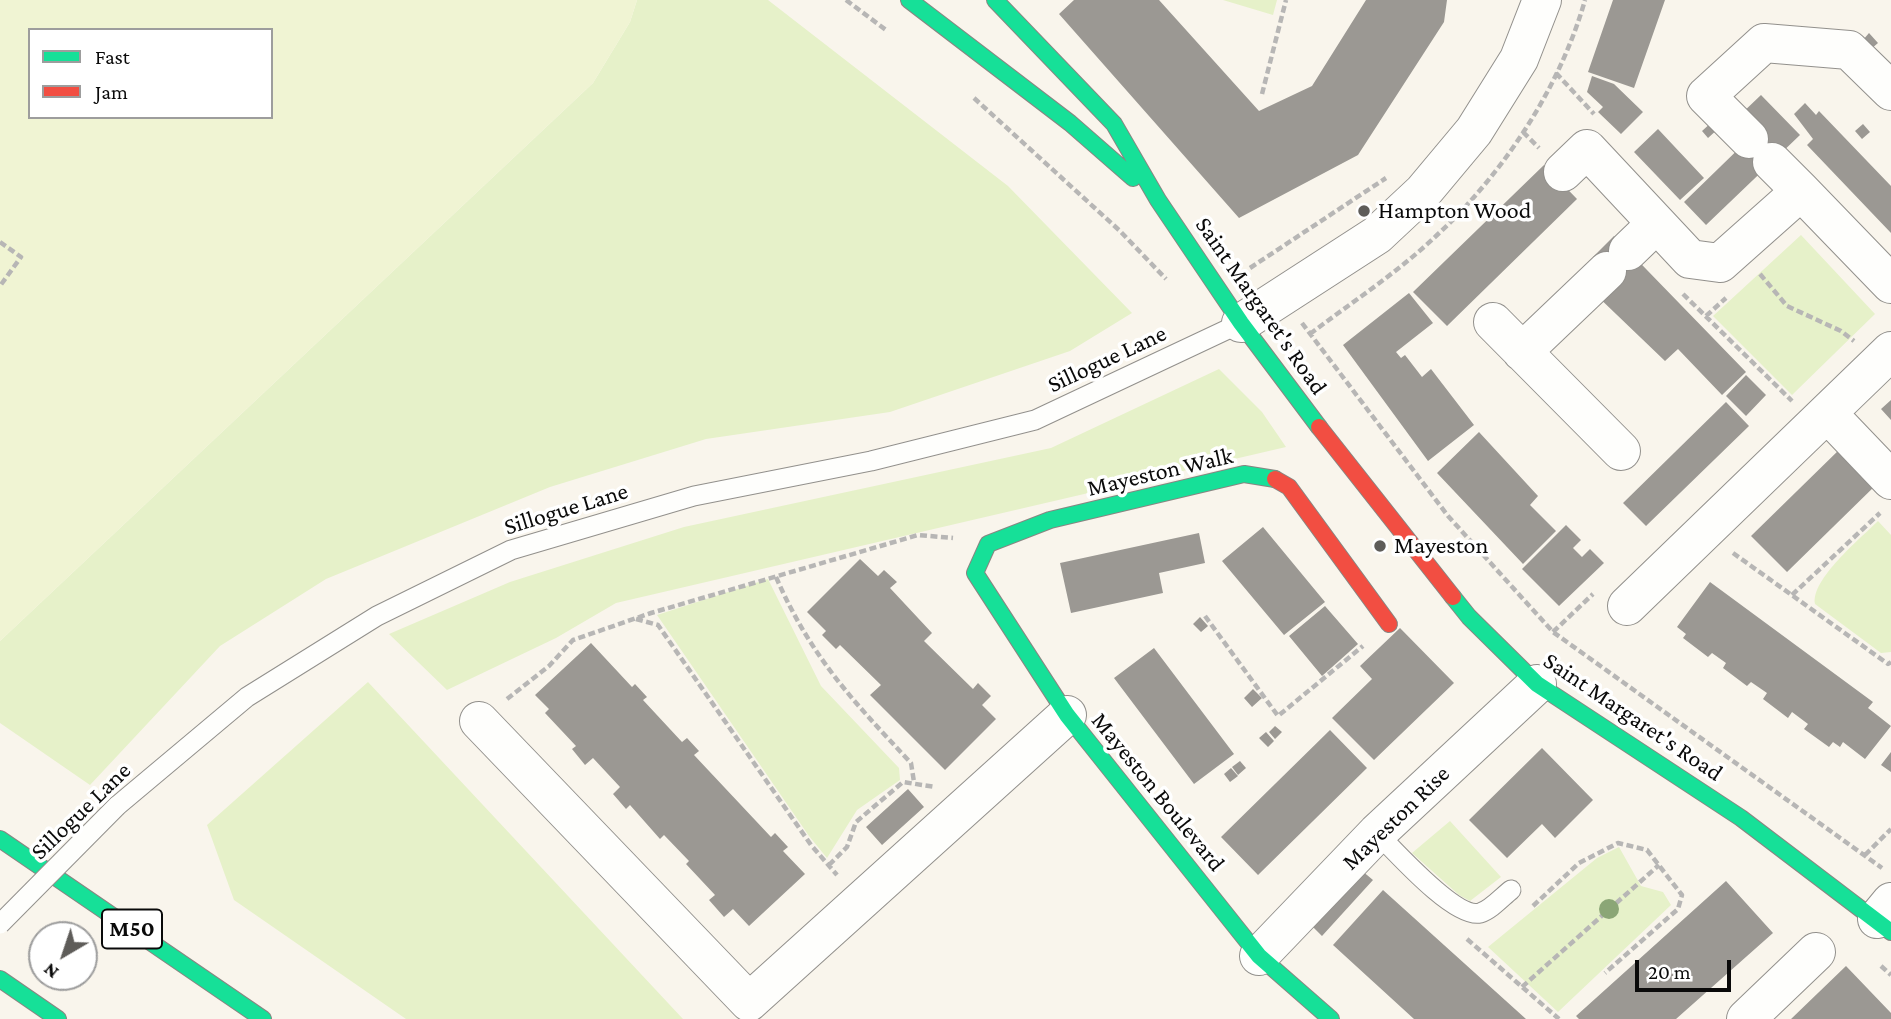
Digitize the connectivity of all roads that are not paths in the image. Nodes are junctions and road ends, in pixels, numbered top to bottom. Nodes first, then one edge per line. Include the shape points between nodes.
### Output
1 (909, 0) edge
2 (995, 0) edge
3 (1542, 0) edge
4 (1891, 91) edge
5 (1563, 172) dead end
6 (1801, 191) junction
7 (1158, 200) junction
8 (1656, 224) junction
9 (1891, 284) edge
10 (1493, 322) dead end
11 (1241, 323) junction
12 (1891, 351) edge
13 (1522, 352) junction
14 (1827, 413) junction
15 (1621, 451) dead end
16 (1886, 496) edge
17 (988, 544) joint
18 (1627, 606) dead end
19 (1389, 624) road end
20 (1537, 684) junction
21 (1067, 715) junction
22 (479, 721) road end
23 (1377, 834) junction
24 (0, 839) edge
25 (1511, 890) dead end
26 (1886, 918) edge
27 (0, 925) edge
28 (1816, 952) dead end
29 (1259, 956) junction
30 (0, 979) edge
31 (58, 1019) edge
32 (263, 1019) edge
33 (1331, 1019) edge
34 (1746, 1019) edge

1 - 7 main road, Saint Margaret's Road via 1070,123
2 - 7 main road, Saint Margaret's Road via 1114,124
3 - 11 street via 1519,59 1481,120 1423,192 1377,235
4 - 6 street via 1849,50 1764,43 1706,96
5 - 8 street via 1587,149
6 - 8 street via 1720,263 1690,259
6 - 9 street
7 - 11 main road, Saint Margaret's Road
8 - 13 street
10 - 13 street
11 - 20 main road, Saint Margaret's Road via 1469,617
11 - 27 lane, Sillogue Lane, bridge via 1035,420 871,461 694,496 511,550 377,616 247,697 117,806
12 - 14 street
13 - 15 street
14 - 16 street
14 - 18 street
17 - 19 main road, Mayeston Walk via 1063,517 1244,474 1270,476 1289,487
17 - 21 main road, Mayeston Boulevard via 975,573
20 - 23 street, Mayeston Rise
20 - 26 main road, Saint Margaret's Road
21 - 22 street via 749,1002
21 - 29 main road, Mayeston Boulevard
23 - 25 lane via 1428,884 1468,913 1482,912
23 - 29 street, Mayeston Rise
24 - 32 main road, M50
28 - 34 street
29 - 33 main road, Mayeston Boulevard
30 - 31 main road

